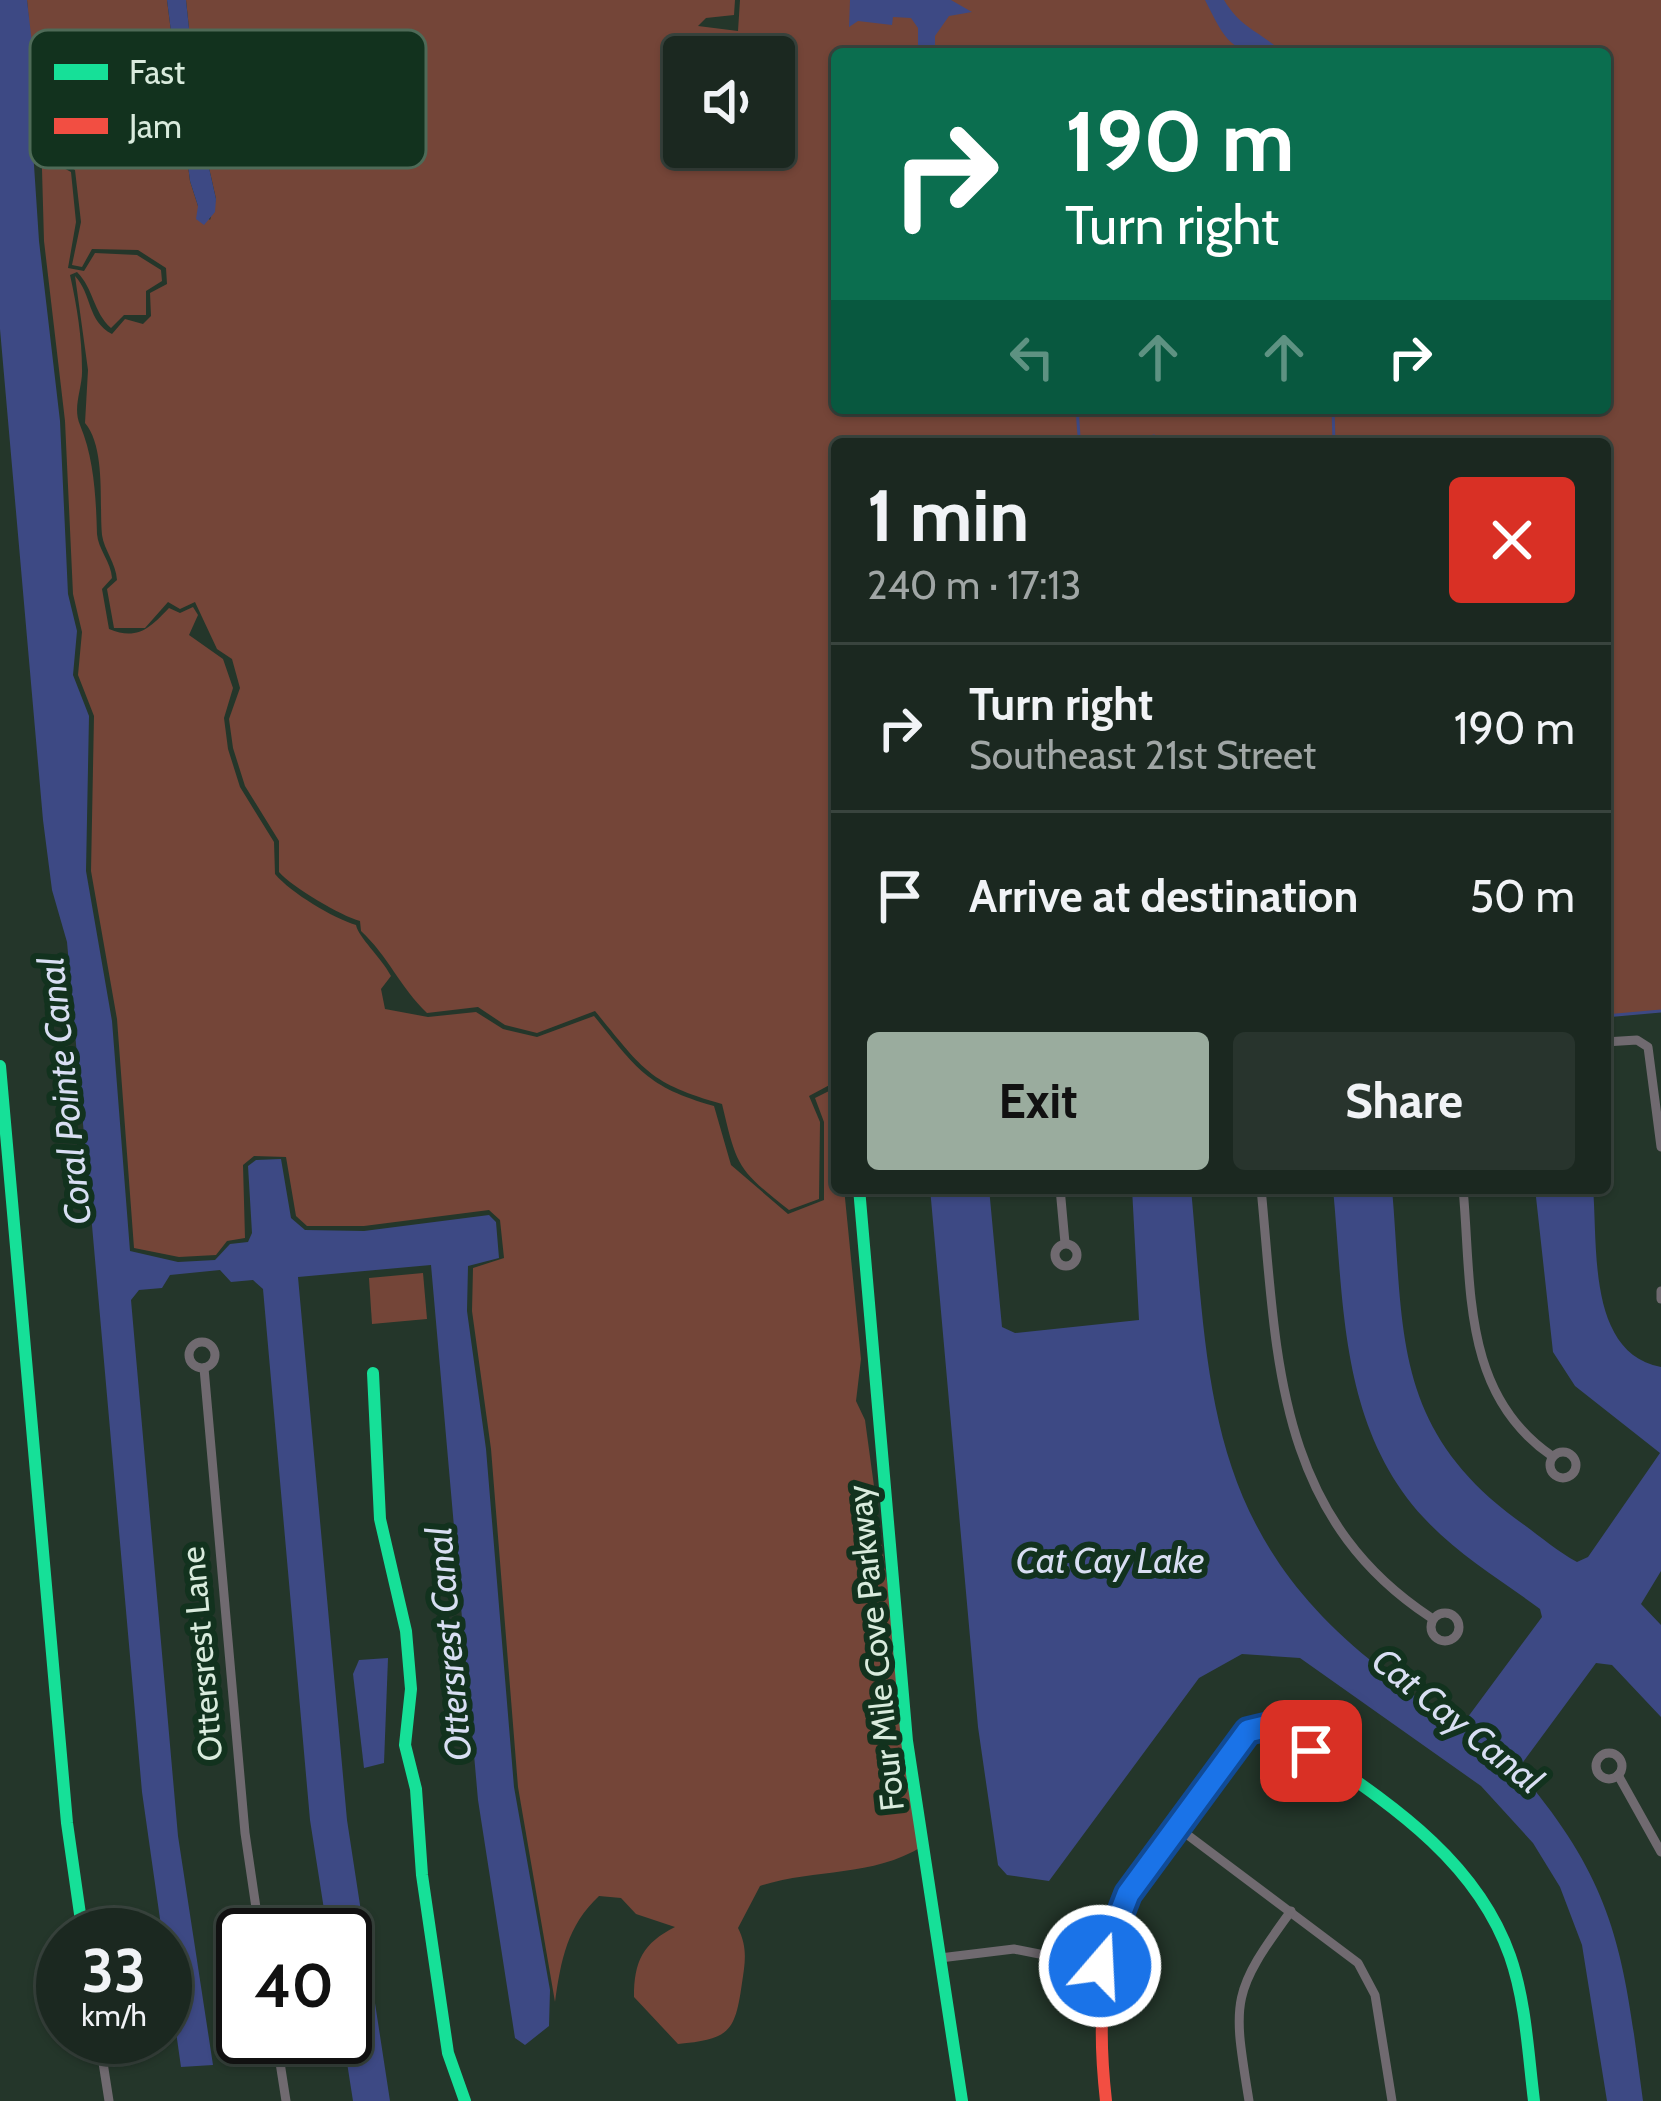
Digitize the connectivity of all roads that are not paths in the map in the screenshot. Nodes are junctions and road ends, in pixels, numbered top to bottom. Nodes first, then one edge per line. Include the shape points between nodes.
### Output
1 (1611, 1042) edge
2 (0, 1066) edge
3 (1661, 1147) edge
4 (860, 1194) edge
5 (1061, 1194) edge
6 (1262, 1194) edge
7 (1464, 1194) edge
8 (1065, 1243) dead end
9 (204, 1368) dead end
10 (373, 1373) dead end
11 (1552, 1456) dead end
12 (1430, 1617) dead end
13 (1618, 1775) dead end
14 (1177, 1827) junction
15 (1661, 1852) edge
16 (79, 1908) edge
17 (256, 1908) edge
18 (1291, 1911) junction
19 (940, 1958) junction
20 (1100, 1966) junction
21 (103, 2064) edge
22 (280, 2064) edge
23 (109, 2101) edge
24 (286, 2101) edge
25 (465, 2101) edge
26 (962, 2101) edge
27 (1106, 2101) edge
28 (1249, 2101) edge
29 (1392, 2101) edge
30 (1534, 2101) edge

1 - 3 street via 1643,1043 1654,1061
2 - 16 street
4 - 19 street, Four Mile Cove Parkway via 907,1739
5 - 8 street
6 - 12 street via 1279,1379 1299,1453 1361,1555
7 - 11 street via 1481,1365 1506,1415
9 - 17 street, Ottersrest Lane
10 - 25 street via 380,1519 411,1684 407,1759 448,2053
13 - 15 street
14 - 18 street
14 - 20 street via 1120,1910
14 - 30 street via 1242,1737 1262,1724 1280,1728 1411,1824 1478,1886 1512,1962
18 - 28 street via 1239,1992
18 - 29 street via 1367,1976
19 - 20 street via 1014,1949
19 - 26 street, Four Mile Cove Parkway
20 - 27 street via 1096,2026
21 - 23 street
22 - 24 street

